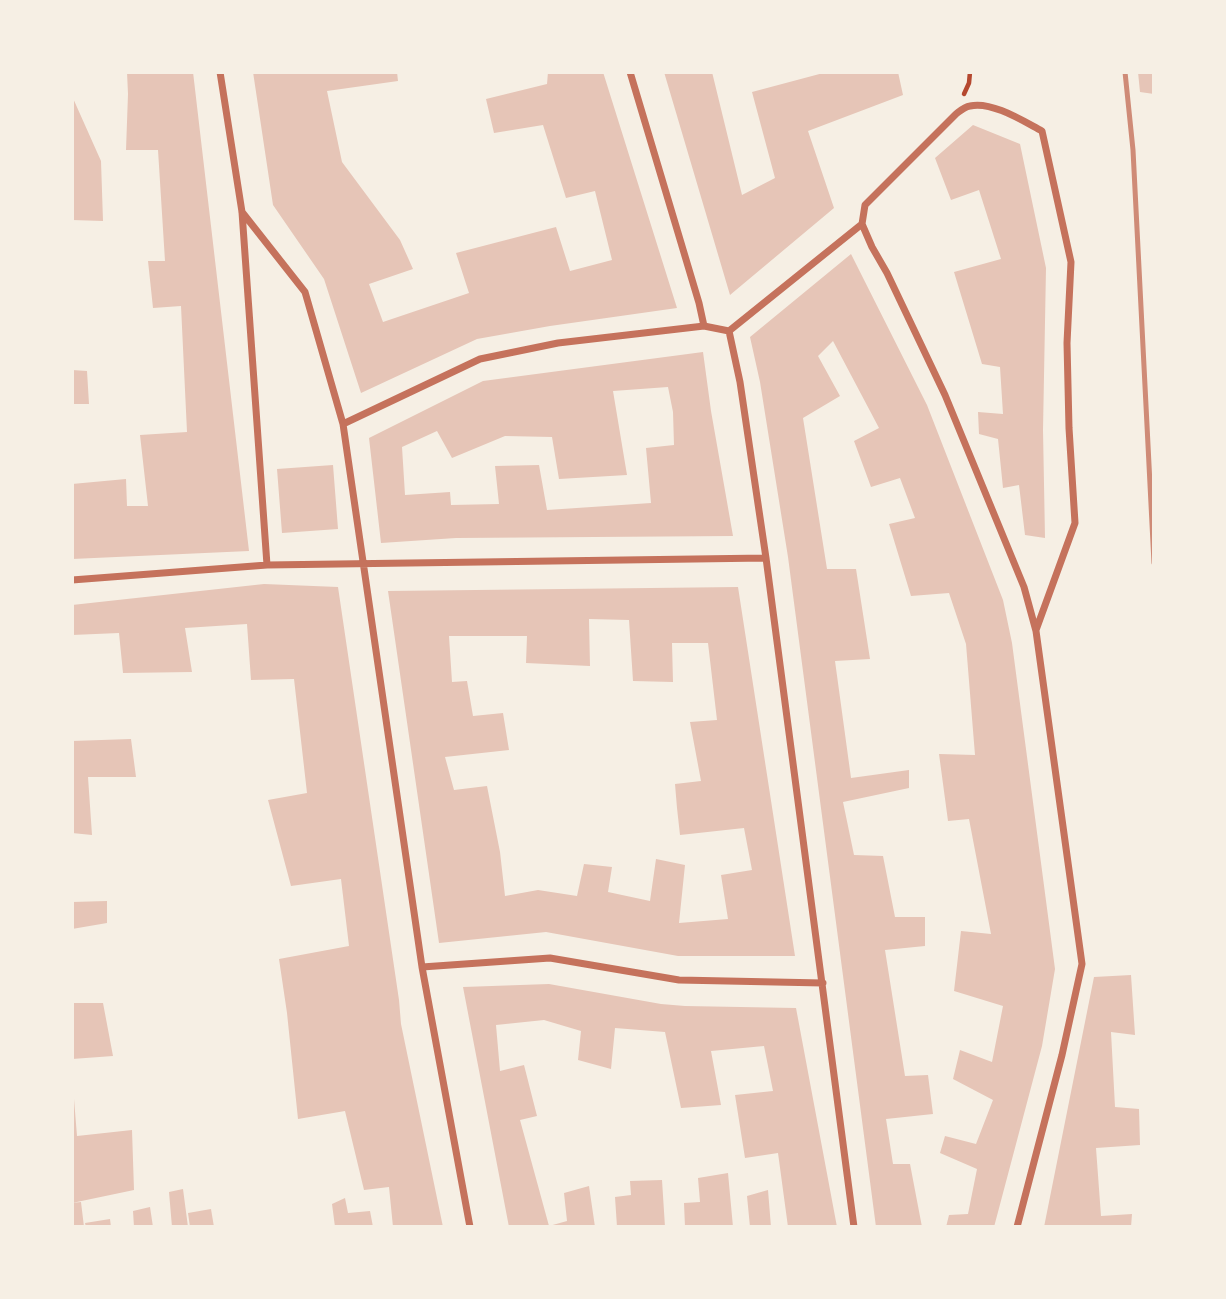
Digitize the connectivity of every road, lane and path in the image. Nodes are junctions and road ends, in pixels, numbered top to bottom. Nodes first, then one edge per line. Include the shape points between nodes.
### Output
1 (220, 72) edge
2 (630, 72) edge
3 (242, 212) junction
4 (862, 224) junction
5 (704, 326) junction
6 (729, 331) junction
7 (343, 424) junction
8 (766, 558) junction
9 (363, 564) junction
10 (267, 565) junction
11 (72, 580) edge
12 (1036, 631) junction
13 (422, 967) junction
14 (822, 983) junction
15 (470, 1227) edge
16 (854, 1227) edge
17 (1017, 1227) edge

1 - 3 street
2 - 5 street
3 - 7 street via 305,292
3 - 10 street
4 - 6 street
4 - 12 street via 945,396 1024,587
4 - 12 street via 865,205 966,107 1003,111 1042,131 1071,262 1069,428 1075,523
5 - 6 street
5 - 7 street via 558,343 480,359
6 - 8 street
7 - 9 street
8 - 9 street
8 - 14 street
9 - 10 street
9 - 13 street
10 - 11 street
12 - 17 street via 1082,964
13 - 14 street via 550,958 679,980
13 - 15 street
14 - 16 street

